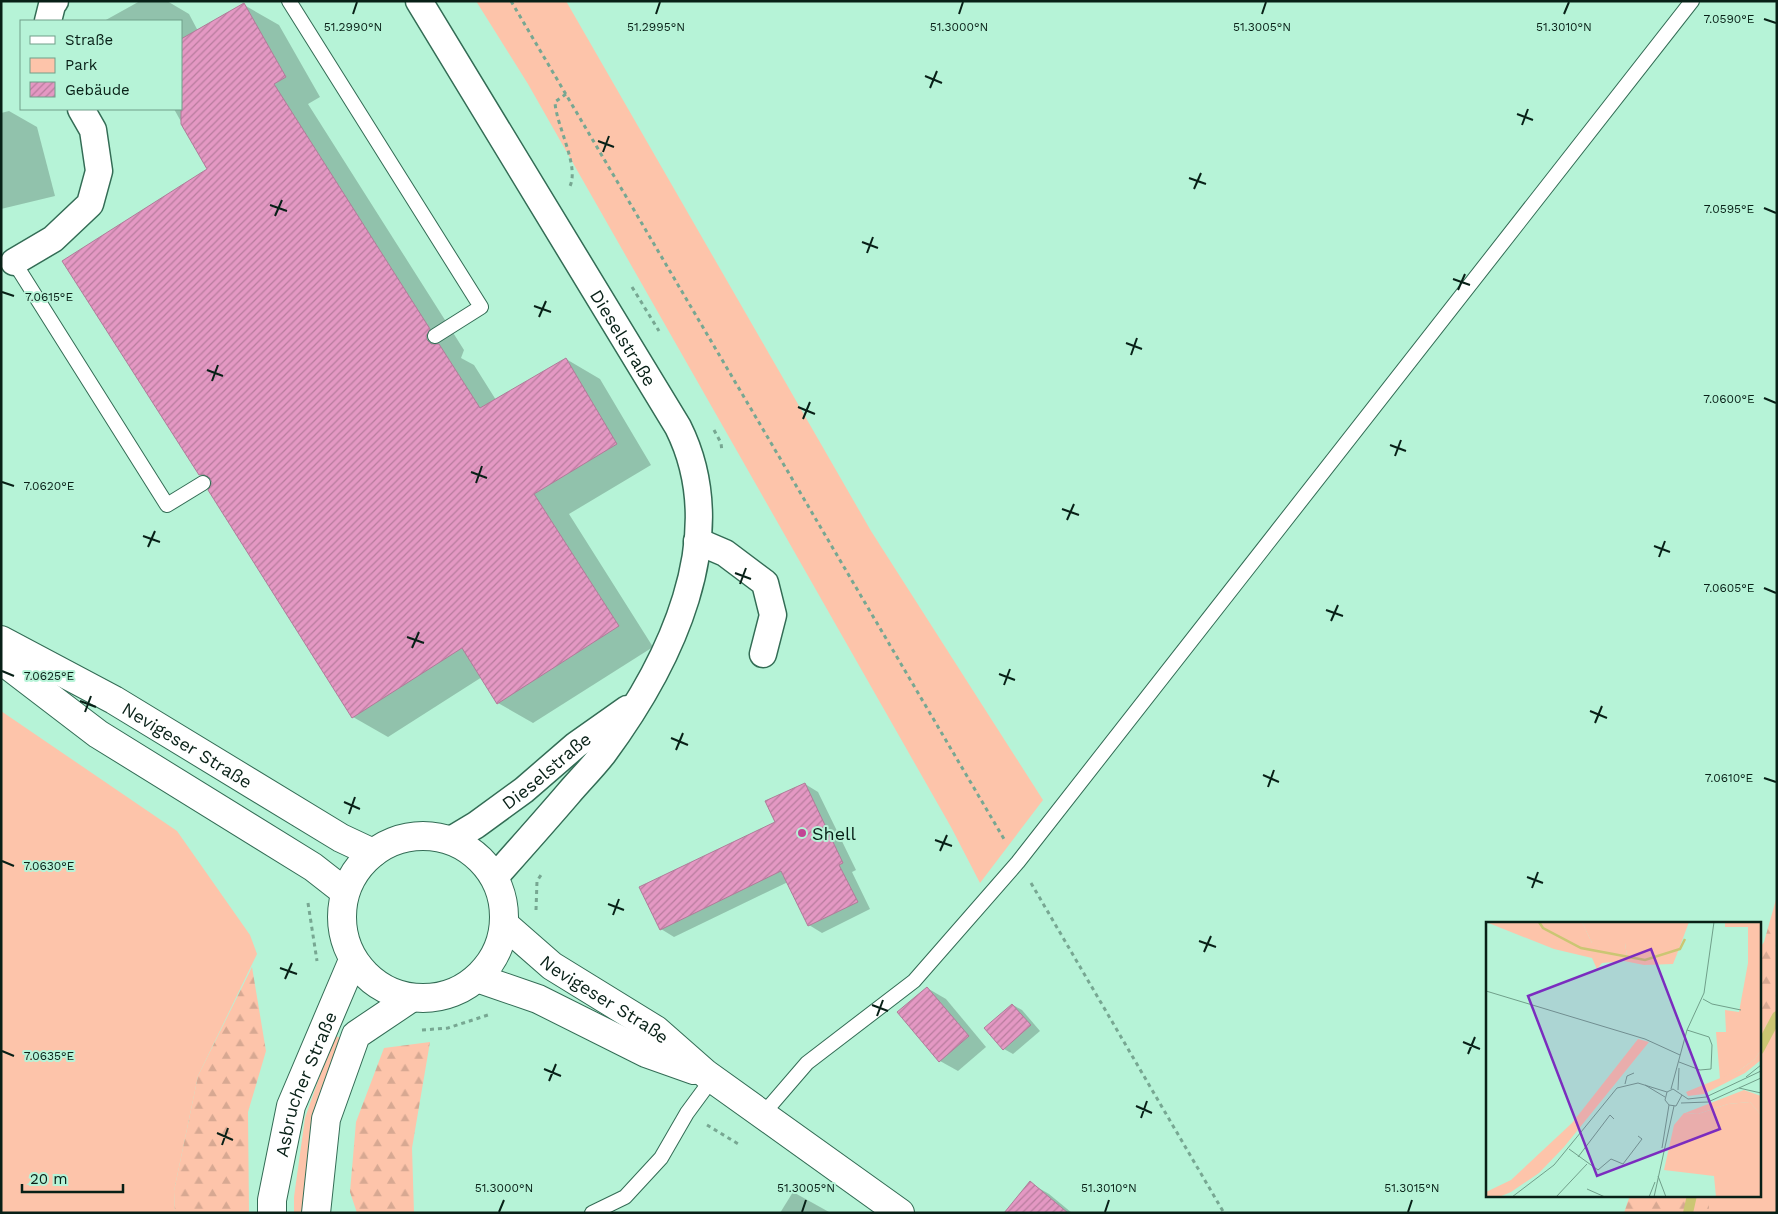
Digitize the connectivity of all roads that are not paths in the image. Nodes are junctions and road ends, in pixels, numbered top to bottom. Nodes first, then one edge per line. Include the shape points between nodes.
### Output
1 (55, 1) edge
2 (289, 1) edge
3 (419, 1) edge
4 (1692, 1) edge
5 (48, 20) edge
6 (82, 110) edge
7 (14, 262) joint
8 (434, 336) dead end
9 (203, 483) dead end
10 (697, 540) junction
11 (1, 640) edge
12 (762, 654) dead end
13 (1, 660) edge
14 (640, 700) junction
15 (451, 840) junction
16 (373, 853) junction
17 (495, 877) junction
18 (346, 892) junction
19 (504, 924) junction
20 (353, 960) junction
21 (477, 978) junction
22 (411, 998) junction
23 (709, 1076) junction
24 (763, 1114) junction
25 (272, 1213) edge
26 (316, 1213) edge
27 (592, 1213) edge
28 (900, 1213) edge

1 - 5 street
2 - 8 lane via 481,307
3 - 10 street, Dieselstraße via 682,435 697,483
4 - 24 lane via 1018,862 914,981 807,1063
6 - 7 street via 93,130 99,171 90,204 53,239
7 - 9 lane via 167,505
10 - 12 street via 725,553 765,583 773,615
10 - 14 street, Dieselstraße via 692,577 682,609 662,660
11 - 16 main road, Nevigeser Straße via 114,700 341,838
13 - 18 main road, Nevigeser Straße via 98,734 313,867
14 - 15 street, Dieselstraße via 576,745 524,790
14 - 17 street, Dieselstraße via 602,755
15 - 16 main road via 410,836
15 - 17 main road via 475,854
16 - 18 main road via 352,877
17 - 19 main road via 502,899
18 - 20 main road via 342,927
19 - 21 main road via 490,962
19 - 23 main road, Nevigeser Straße via 552,966 656,1030
20 - 22 main road via 378,985
20 - 25 main road, Asbrucher Straße via 291,1106
21 - 22 main road via 446,995
21 - 23 main road, Nevigeser Straße via 538,999 646,1053
22 - 26 main road, Asbrucher Straße via 356,1035 326,1118
23 - 24 main road, Nevigeser Straße
23 - 27 lane via 661,1158 625,1197
24 - 28 main road, Nevigeser Straße

